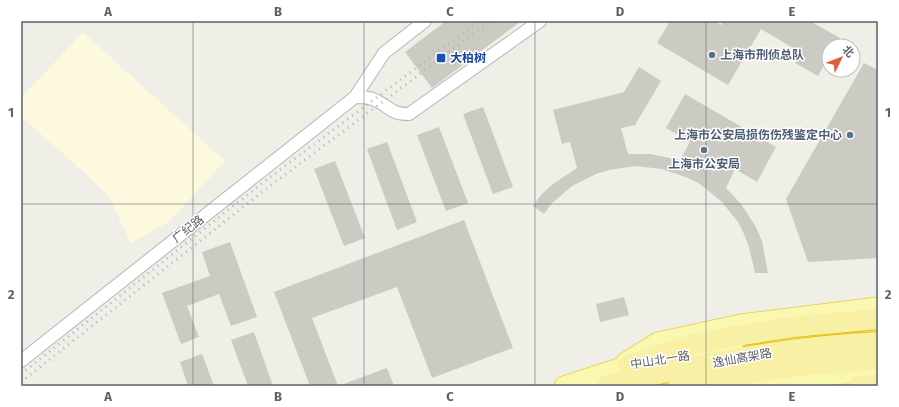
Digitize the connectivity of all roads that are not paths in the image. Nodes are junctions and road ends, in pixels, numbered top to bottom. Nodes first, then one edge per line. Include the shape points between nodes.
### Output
1 (425, 21) edge
2 (540, 21) edge
3 (356, 97) junction
4 (876, 320) edge
5 (878, 342) edge
6 (21, 360) edge
7 (878, 360) edge
8 (878, 372) edge
9 (617, 373) edge
10 (878, 385) edge
11 (564, 386) edge
12 (678, 386) edge
13 (733, 386) edge
14 (860, 386) edge

1 - 3 street, 广纪路 via 384,53
2 - 3 street via 409,114 398,114 378,101
3 - 6 street, 广纪路
4 - 9 highway via 793,327 730,337 692,345
5 - 9 highway, 逸仙高架路 via 786,350 671,370
7 - 12 highway, 逸仙高架路 via 794,366
8 - 13 main road via 773,379
9 - 11 main road, 中山北一路
10 - 14 highway

